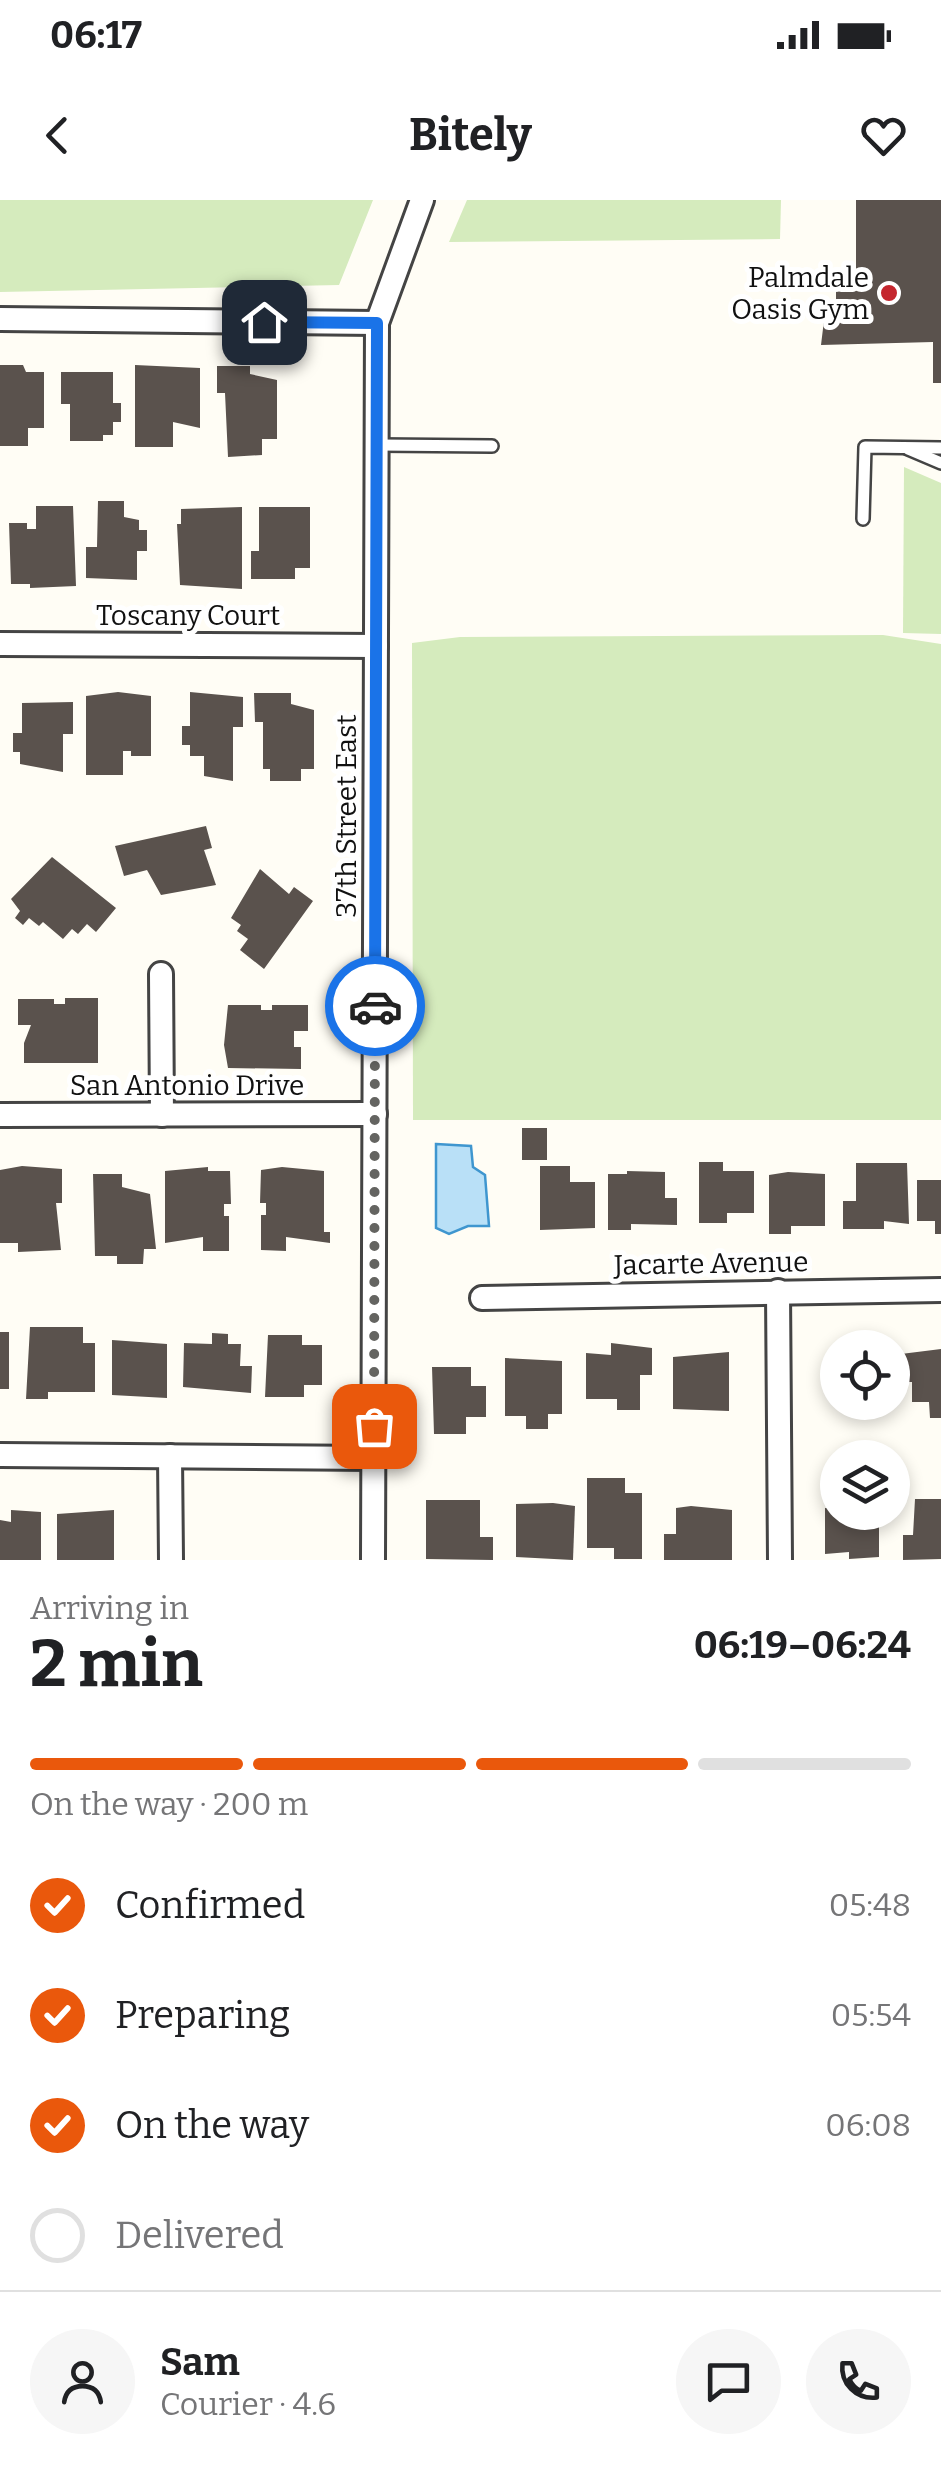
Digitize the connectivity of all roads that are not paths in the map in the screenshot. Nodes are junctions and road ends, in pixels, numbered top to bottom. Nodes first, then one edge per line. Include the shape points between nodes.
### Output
1 (422, 200) edge
2 (0, 319) edge
3 (377, 323) junction
4 (378, 445) junction
5 (492, 446) dead end
6 (904, 447) junction
7 (941, 448) edge
8 (941, 464) edge
9 (863, 518) dead end
10 (0, 644) edge
11 (376, 646) junction
12 (161, 974) dead end
13 (375, 1114) junction
14 (0, 1115) edge
15 (162, 1116) junction
16 (941, 1290) edge
17 (778, 1291) junction
18 (482, 1298) dead end
19 (0, 1455) edge
20 (170, 1456) junction
21 (374, 1458) junction
22 (171, 1560) edge
23 (372, 1560) edge
24 (780, 1560) edge

1 - 3 street, 37th Street East
2 - 3 street
3 - 4 street, 37th Street East
4 - 5 lane
4 - 11 street, 37th Street East
6 - 7 lane
6 - 8 lane
6 - 9 lane via 865,447
10 - 11 street, Toscany Court
11 - 13 street, 37th Street East
12 - 15 street
13 - 15 street, San Antonio Drive
13 - 21 street, 37th Street East
14 - 15 street, San Antonio Drive
16 - 17 street, Jacarte Avenue
17 - 18 street, Jacarte Avenue
17 - 24 street
19 - 20 street
20 - 21 street
20 - 22 street
21 - 23 street, 37th Street East

